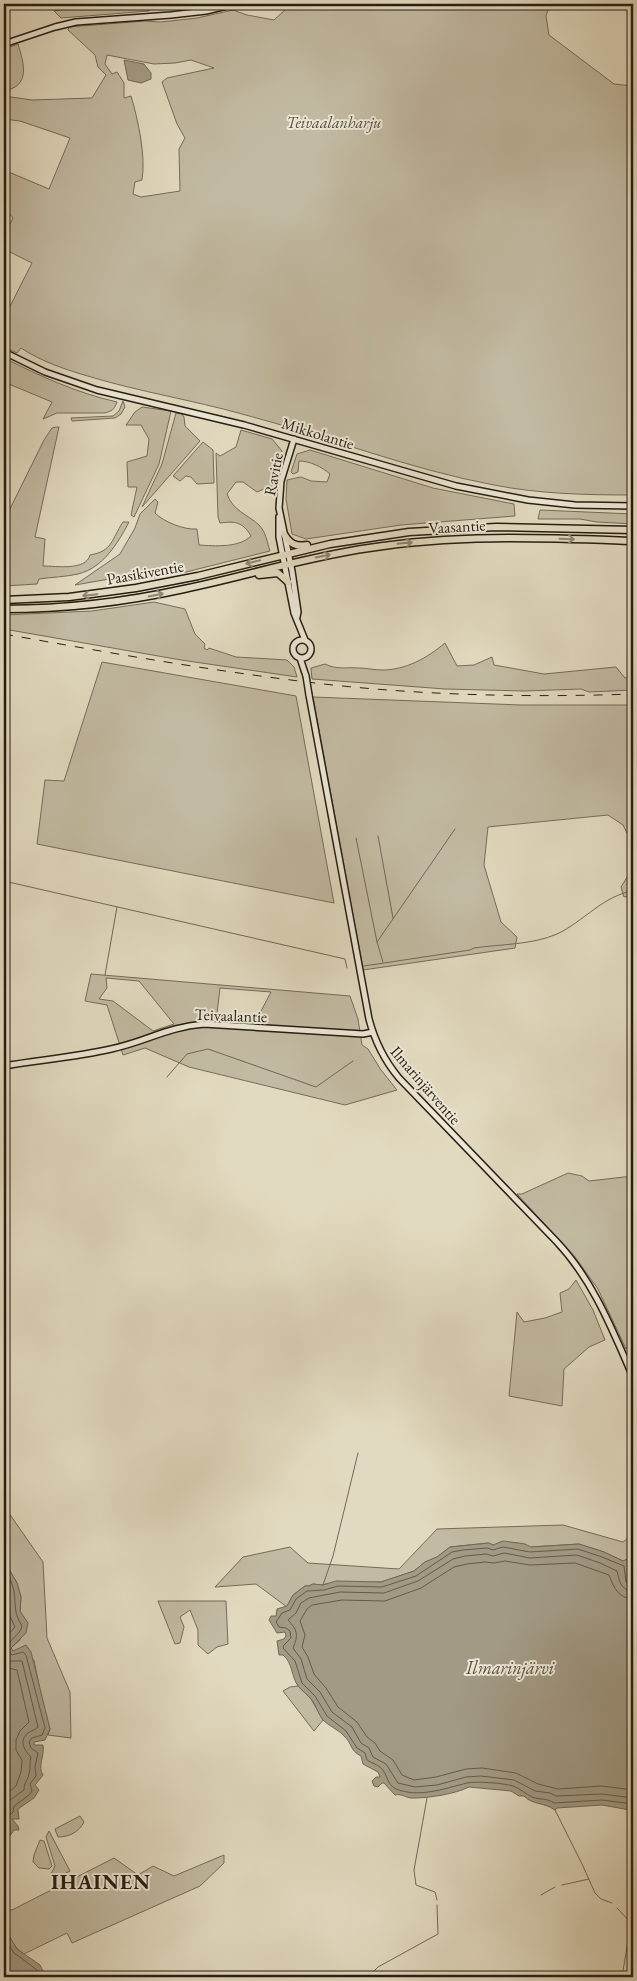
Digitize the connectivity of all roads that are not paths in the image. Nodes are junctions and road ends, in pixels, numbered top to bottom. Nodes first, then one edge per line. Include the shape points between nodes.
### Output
1 (236, 4) edge
2 (4, 44) edge
3 (4, 352) edge
4 (294, 439) junction
5 (633, 506) edge
6 (280, 514) junction
7 (633, 530) edge
8 (284, 534) junction
9 (633, 541) edge
10 (330, 544) junction
11 (285, 554) junction
12 (288, 564) junction
13 (233, 577) junction
14 (288, 582) junction
15 (4, 600) edge
16 (4, 609) edge
17 (297, 617) junction
18 (300, 631) junction
19 (305, 640) junction
20 (298, 641) junction
21 (306, 657) junction
22 (300, 658) junction
23 (303, 664) junction
24 (372, 1032) junction
25 (4, 1066) edge
26 (633, 1377) edge

1 - 2 main road via 206,11 70,23
3 - 4 main road, Mikkolantie via 45,372 97,390
4 - 5 main road, Mikkolantie via 441,482 506,497 576,505
4 - 6 main road, Ravitie via 282,481
6 - 8 main road, Ravitie
6 - 11 main road, Ravitie via 278,525
7 - 10 highway, Vaasantie via 467,528 409,532
8 - 10 highway via 299,546 319,542
8 - 11 main road, Ravitie
12 -> 9 highway, Vaasantie via 368,548 442,540 505,537
10 - 11 highway, Vaasantie
11 - 12 main road, Ravitie
11 -> 15 highway, Paasikiventie via 136,588 69,597
12 - 13 highway, Paasikiventie
12 - 14 main road
12 - 17 main road
13 - 14 highway via 239,579 276,572
16 -> 13 highway, Paasikiventie via 45,609 117,601
14 - 17 main road
17 - 18 main road
18 - 19 main road
18 - 20 main road
19 - 20 main road
19 - 21 main road via 311,648
20 - 22 main road via 293,650
21 - 22 main road
21 - 23 main road
22 - 23 main road, Ilmarinjärventie
23 - 24 main road, Ilmarinjärventie, bridge
24 - 25 main road, Teivaalantie via 204,1024 164,1031 109,1050
24 - 26 main road, Ilmarinjärventie via 383,1056 399,1078 575,1262 602,1306

